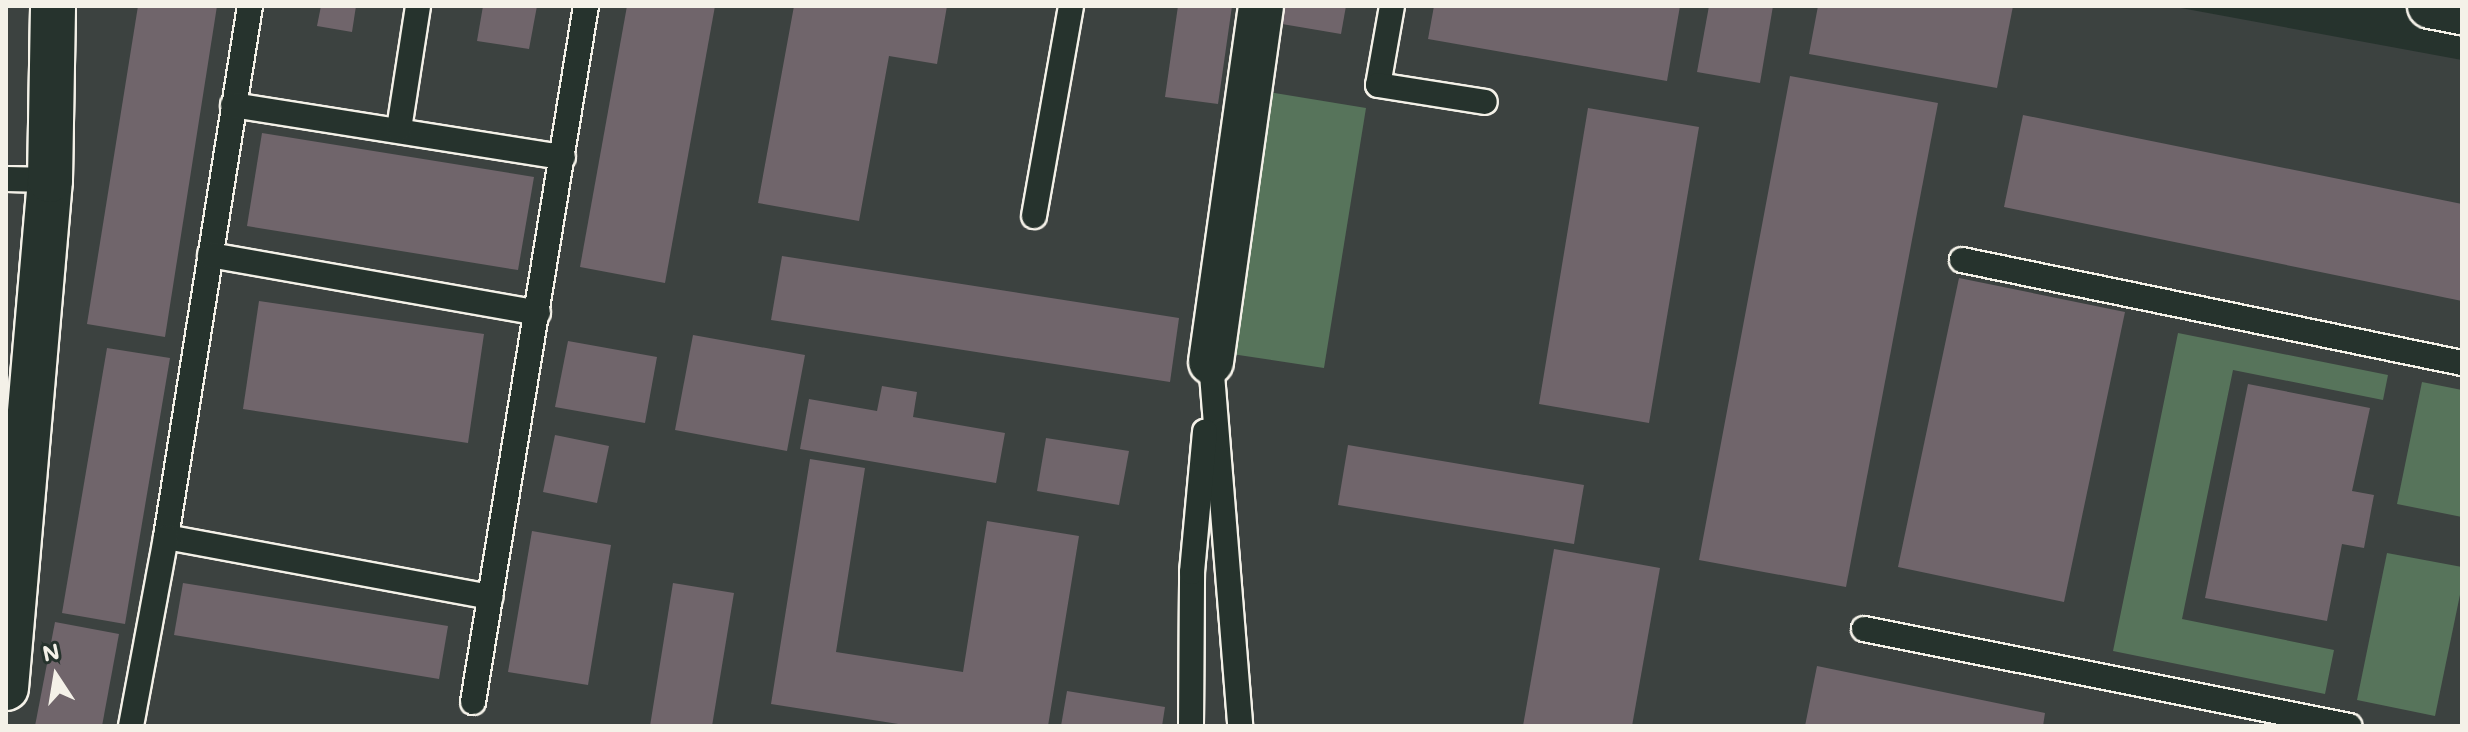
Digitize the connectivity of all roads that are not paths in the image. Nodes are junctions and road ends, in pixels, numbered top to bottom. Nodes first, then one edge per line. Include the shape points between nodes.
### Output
1 (53, 6) edge
2 (250, 6) edge
3 (418, 6) edge
4 (586, 6) edge
5 (1071, 6) edge
6 (1261, 6) edge
7 (1392, 6) edge
8 (2430, 6) edge
9 (2462, 12) edge
10 (1485, 102) dead end
11 (233, 105) junction
12 (399, 129) junction
13 (563, 157) junction
14 (6, 179) edge
15 (50, 180) junction
16 (1034, 216) dead end
17 (210, 255) junction
18 (1962, 260) dead end
19 (538, 313) junction
20 (1211, 362) junction
21 (2462, 363) edge
22 (166, 537) junction
23 (490, 597) junction
24 (1864, 629) dead end
25 (6, 688) edge
26 (473, 702) dead end
27 (131, 726) edge
28 (1191, 726) edge
29 (1240, 726) edge
30 (2349, 726) edge

1 - 15 street
2 - 11 lane
3 - 12 lane
4 - 13 lane
5 - 16 lane
6 - 20 street
7 - 10 lane via 1378,85
8 - 9 street
11 - 12 lane
11 - 17 lane
12 - 13 lane
13 - 19 lane
14 - 15 lane
15 - 25 street
17 - 19 lane
17 - 22 lane
18 - 21 lane
19 - 23 lane
20 - 28 lane via 1192,572
20 - 29 lane
22 - 23 lane
22 - 27 lane
23 - 26 lane
24 - 30 lane

